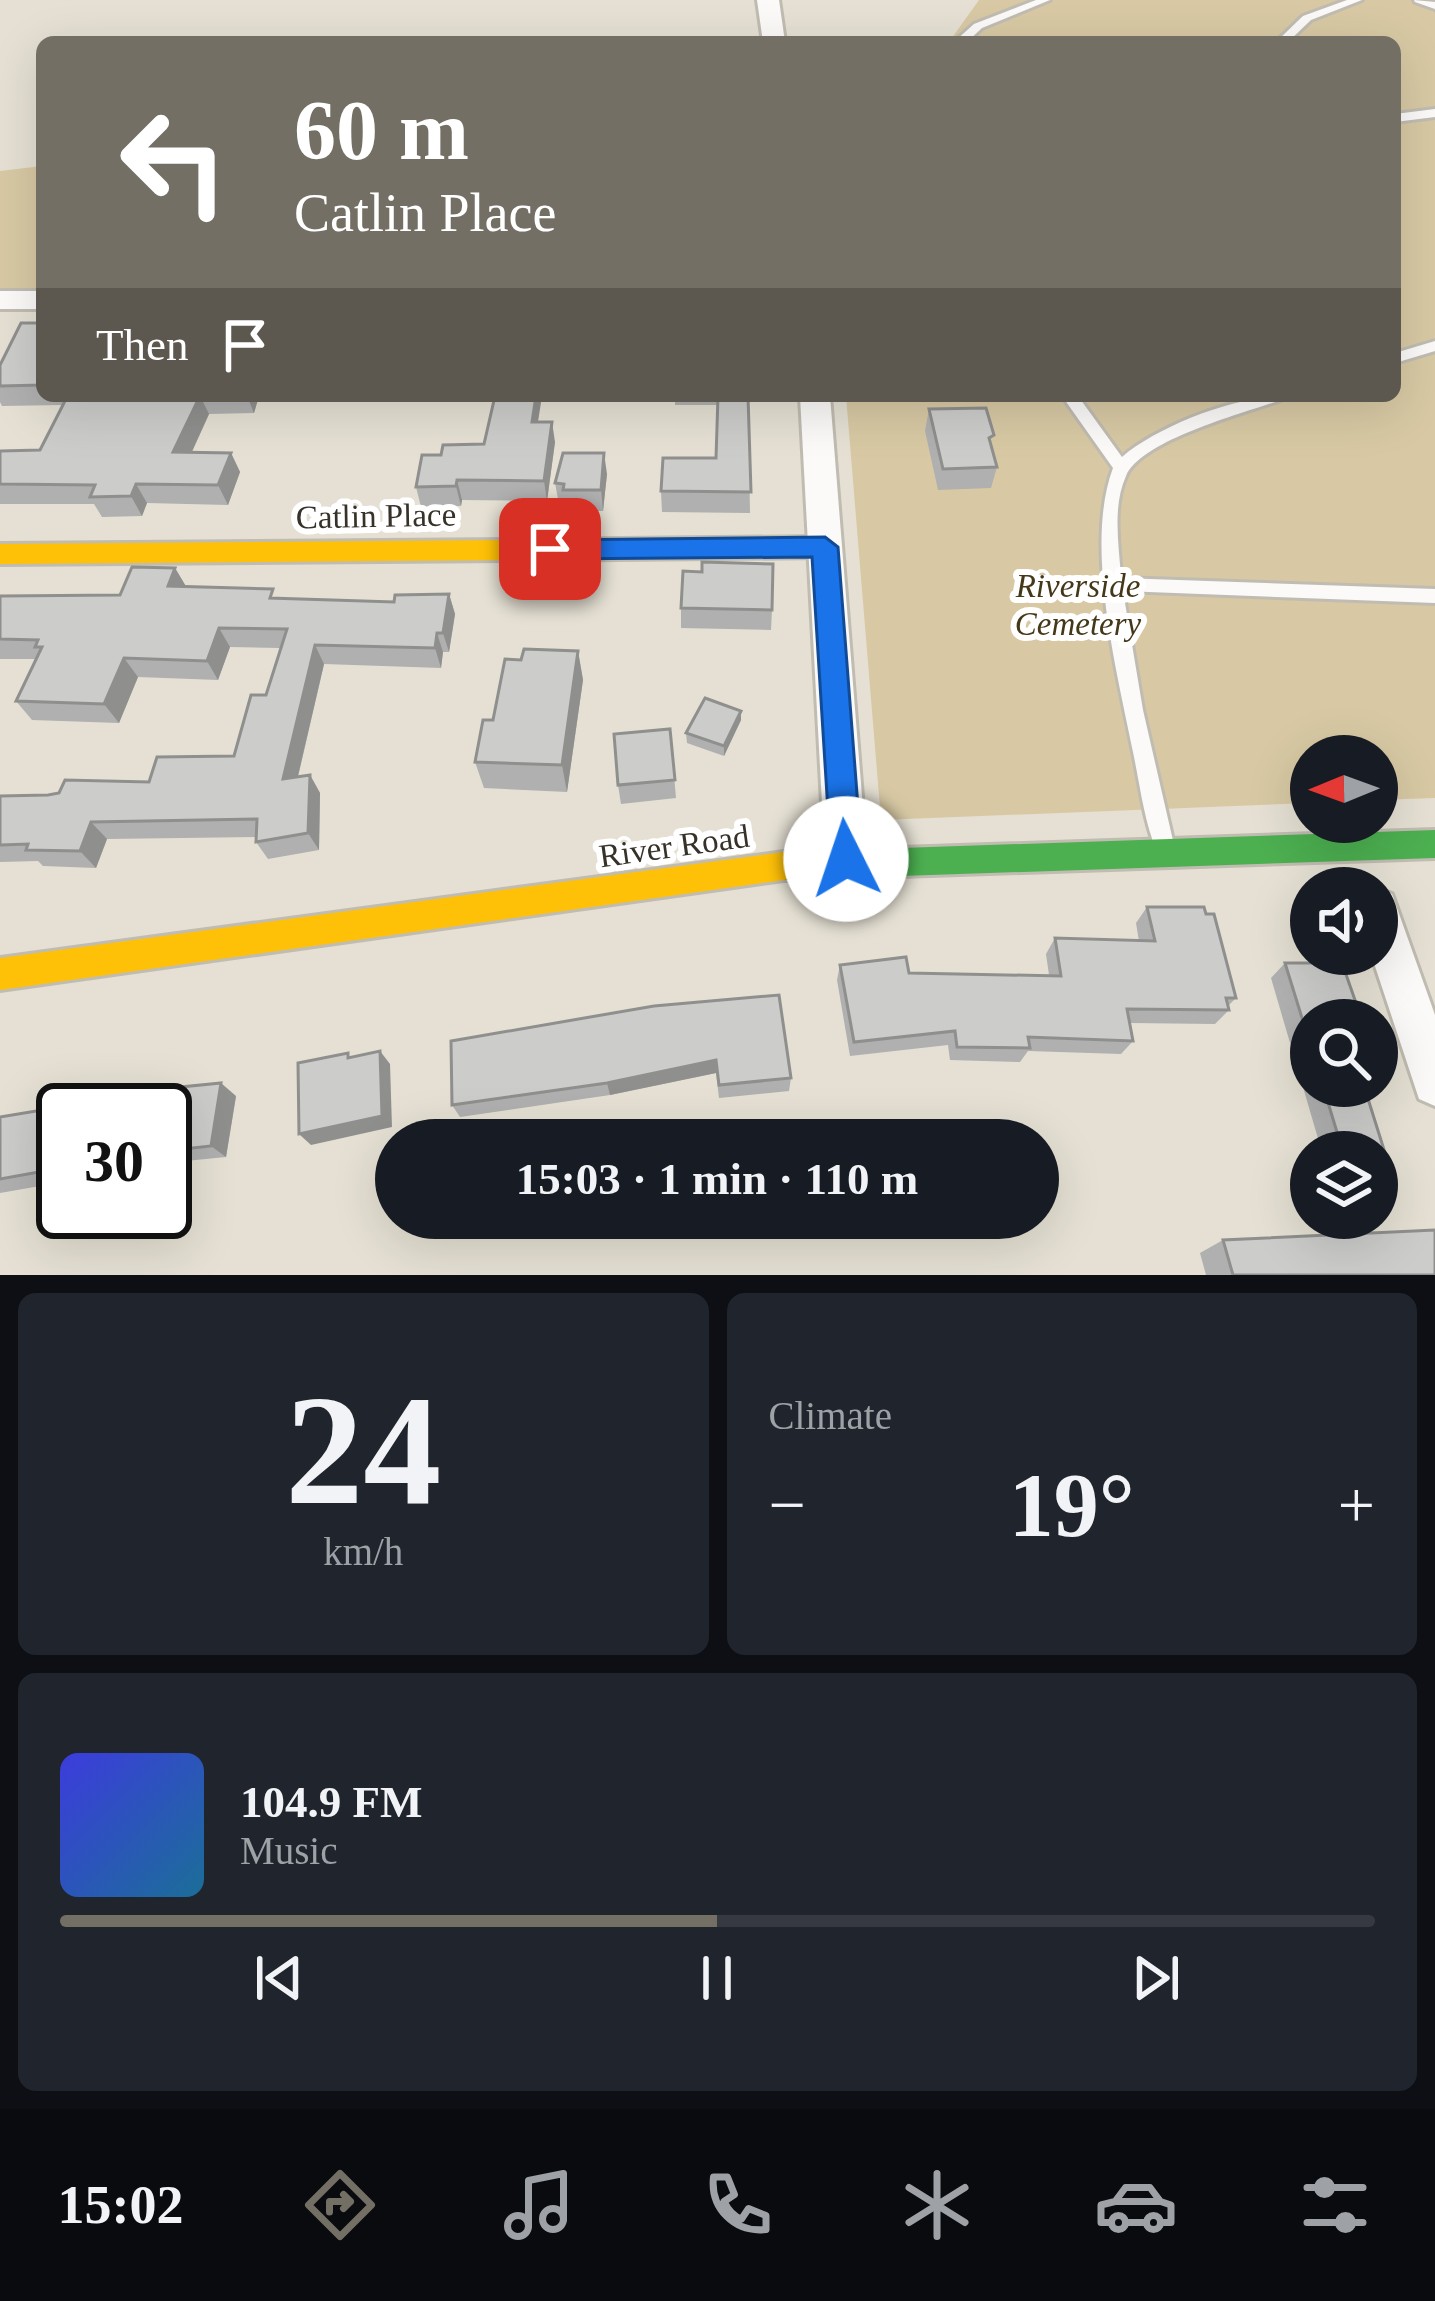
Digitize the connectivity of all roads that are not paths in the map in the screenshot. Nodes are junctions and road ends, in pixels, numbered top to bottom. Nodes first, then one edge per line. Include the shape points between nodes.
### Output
1 (768, 0) edge
2 (1045, 0) edge
3 (1358, 0) edge
4 (1419, 0) edge
5 (1435, 6) edge
6 (773, 36) edge
7 (967, 36) edge
8 (1288, 36) edge
9 (1435, 113) edge
10 (1401, 117) edge
11 (0, 300) edge
12 (36, 300) edge
13 (1435, 346) edge
14 (1401, 356) edge
15 (815, 402) edge
16 (1074, 402) edge
17 (1261, 402) edge
18 (1121, 466) junction
19 (825, 547) junction
20 (0, 554) edge
21 (1116, 584) junction
22 (1435, 596) edge
23 (1435, 844) edge
24 (1356, 845) junction
25 (1166, 850) junction
26 (846, 859) junction
27 (1363, 867) edge
28 (1398, 971) edge
29 (0, 974) edge
30 (1435, 1083) edge

1 - 6 street
2 - 7 lane
3 - 8 lane via 1307,18
4 - 5 lane
9 - 10 lane
11 - 12 street
13 - 14 lane
15 - 19 street
16 - 18 lane
17 - 18 lane
18 - 21 lane via 1108,508
19 - 20 main road, Catlin Place
19 - 26 street
21 - 22 lane
21 - 25 lane
23 - 24 main road, River Road
24 - 25 main road, River Road
24 - 27 street
25 - 26 main road, River Road
26 - 29 main road, River Road
28 - 30 street

